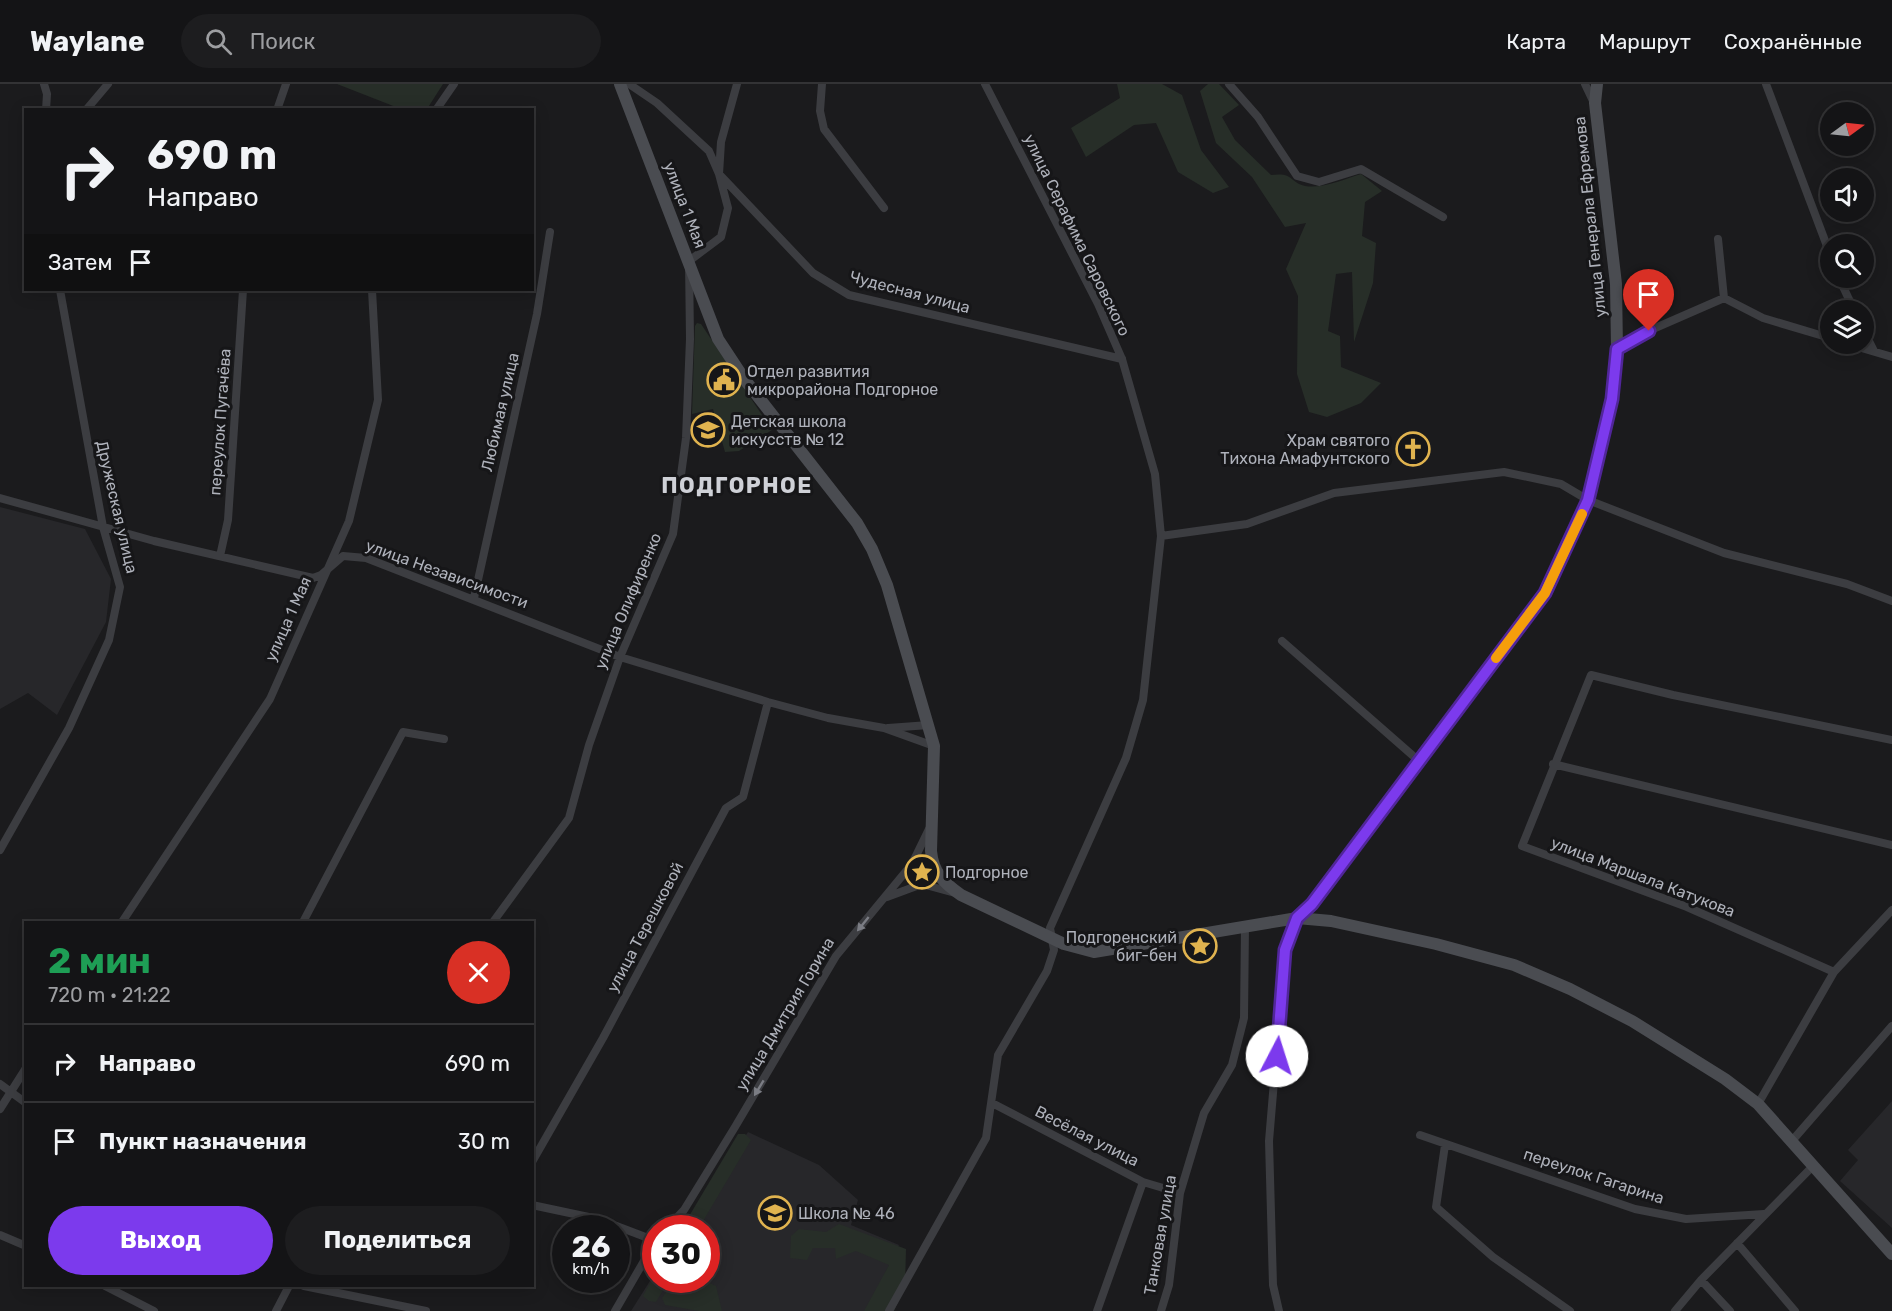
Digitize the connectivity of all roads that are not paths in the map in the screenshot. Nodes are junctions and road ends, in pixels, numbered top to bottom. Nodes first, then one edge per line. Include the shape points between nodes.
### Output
1 (44, 84) edge
2 (108, 84) edge
3 (286, 84) edge
4 (454, 84) edge
5 (620, 84) edge
6 (629, 84) edge
7 (737, 84) edge
8 (822, 84) edge
9 (985, 84) edge
10 (1229, 84) edge
11 (1585, 84) edge
12 (1597, 84) edge
13 (1766, 84) edge
14 (1595, 103) junction
15 (46, 108) edge
16 (88, 108) edge
17 (278, 108) edge
18 (437, 108) edge
19 (719, 174) junction
20 (884, 208) dead end
21 (1443, 217) dead end
22 (550, 232) dead end
23 (1822, 234) edge
24 (1718, 239) dead end
25 (689, 261) junction
26 (60, 291) edge
27 (243, 291) edge
28 (372, 291) edge
29 (1724, 298) junction
30 (1820, 335) edge
31 (718, 339) joint
32 (1617, 349) junction
33 (1874, 351) edge
34 (1892, 357) edge
35 (1122, 359) junction
36 (0, 498) edge
37 (1588, 500) junction
38 (103, 527) junction
39 (1161, 536) junction
40 (220, 556) junction
41 (330, 567) junction
42 (474, 598) junction
43 (1892, 601) edge
44 (1282, 641) dead end
45 (620, 657) junction
46 (768, 702) junction
47 (929, 725) junction
48 (884, 728) junction
49 (444, 739) dead end
50 (1892, 740) edge
51 (934, 746) junction
52 (1419, 761) junction
53 (1553, 764) junction
54 (930, 824) junction
55 (1892, 845) edge
56 (0, 850) edge
57 (912, 864) junction
58 (933, 866) junction
59 (922, 884) junction
60 (961, 895) junction
61 (882, 900) junction
62 (1892, 909) edge
63 (1297, 918) junction
64 (123, 921) edge
65 (304, 921) edge
66 (494, 921) edge
67 (1245, 925) junction
68 (1053, 938) junction
69 (1834, 972) junction
70 (1892, 1026) edge
71 (24, 1071) edge
72 (0, 1084) edge
73 (9, 1092) junction
74 (24, 1101) edge
75 (992, 1103) junction
76 (1758, 1104) junction
77 (0, 1108) edge
78 (1419, 1135) dead end
79 (1791, 1142) junction
80 (1445, 1145) junction
81 (534, 1159) edge
82 (1813, 1166) junction
83 (1143, 1182) junction
84 (1180, 1193) junction
85 (534, 1205) edge
86 (1764, 1214) junction
87 (679, 1215) edge
88 (0, 1235) edge
89 (642, 1237) edge
90 (1737, 1243) junction
91 (24, 1245) edge
92 (1892, 1254) edge
93 (642, 1264) edge
94 (1701, 1280) junction
95 (107, 1287) edge
96 (288, 1287) edge
97 (309, 1287) edge
98 (154, 1311) edge
99 (276, 1311) edge
100 (426, 1311) edge
101 (615, 1311) edge
102 (889, 1311) edge
103 (1097, 1311) edge
104 (1161, 1311) edge
105 (1278, 1311) edge
106 (1570, 1311) edge
107 (1675, 1311) edge
108 (1730, 1311) edge
109 (1796, 1311) edge

1 - 15 street
2 - 16 street
3 - 17 street
4 - 18 street
5 - 25 street, улица 1 Мая
6 - 19 street, Чудесная улица via 657,103 709,151
7 - 19 street via 721,142
8 - 20 street via 819,92 824,129
9 - 35 street, улица Серафима Саровского via 1098,304
10 - 21 street via 1258,117 1297,176 1319,182 1361,169
11 - 14 street
12 - 14 street, улица Генерала Ефремова
13 - 23 street
14 - 32 street, улица Генерала Ефремова via 1616,284
19 - 25 street via 728,208 721,237
19 - 35 street, Чудесная улица via 813,273 849,295
22 - 42 street, Любимая улица via 537,314
24 - 29 street
25 - 31 street, улица 1 Мая
25 - 45 street, улица Олифиренко via 686,438 673,534
26 - 38 street, Дружеская улица
27 - 40 street, переулок Пугачёва via 228,519
28 - 41 street, улица 1 Мая via 378,400 349,521
29 - 30 street via 1763,318
29 - 32 street via 1630,339
31 - 47 street, улица Дмитрия Горина via 788,437 828,483 872,549 900,624
32 - 37 street, улица Генерала Ефремова via 1612,399
33 - 34 street
35 - 39 street, улица Серафима Саровского via 1155,474
36 - 38 street, улица Независимости
37 - 39 street via 1561,484 1504,472 1334,493 1247,524
37 - 43 street via 1724,553 1847,584
37 - 52 street, улица Генерала Ефремова via 1545,593
38 - 40 street, улица Независимости
38 - 56 street, Дружеская улица via 120,586 109,640 69,728
39 - 68 street, улица Серафима Саровского via 1143,700 1126,758 1050,928
40 - 41 street, улица Независимости via 314,578
41 - 42 street, улица Независимости via 343,556 354,555
41 - 64 street, улица 1 Мая via 270,699
42 - 45 street, улица Независимости
44 - 52 street
45 - 46 street, улица Независимости
45 - 66 street, улица Олифиренко via 569,818
46 - 48 street, улица Независимости
46 - 81 street, улица Терешковой via 743,797 726,808
47 - 48 street
47 - 51 street, улица Дмитрия Горина
48 - 51 street
49 - 65 street via 403,732
50 - 53 street, улица Маршала Катукова via 1591,675
51 - 54 street, улица Дмитрия Горина
52 - 63 street, улица Генерала Ефремова via 1312,904
53 - 55 street
53 - 69 street, улица Маршала Катукова via 1522,846 1687,907
54 - 57 street, улица Дмитрия Горина
54 - 58 street
57 - 58 street via 923,859
57 - 59 street via 912,879
57 - 61 street, улица Дмитрия Горина
58 - 59 street via 932,878
58 - 60 street via 946,884
59 - 60 street
59 - 61 street
60 - 68 street
61 -> 87 street, улица Дмитрия Горина via 836,956
62 - 69 street
63 - 67 street
63 - 76 street via 1331,921 1424,941 1514,965 1632,1021
63 - 105 street, улица Генерала Ефремова via 1285,950 1269,1141 1273,1285
67 - 68 street via 1109,951 1080,949
67 - 84 street, Танковая улица via 1244,1018 1232,1065 1204,1113
68 - 75 street, улица Серафима Саровского via 1054,951 1047,971 998,1055
69 - 76 street
70 - 79 street
71 - 73 street
72 - 73 street
73 - 74 street
73 - 77 street
75 - 83 street, Весёлая улица
75 - 102 street, улица Серафима Саровского via 986,1138
76 - 79 street
78 - 80 street, переулок Гагарина
79 - 82 street
80 - 86 street, переулок Гагарина via 1635,1209 1686,1219
80 - 106 street via 1436,1207 1493,1257
82 - 86 street
82 - 92 street
83 - 84 street
83 - 103 street, Весёлая улица
84 - 104 street, Танковая улица via 1169,1285
85 - 89 street via 598,1219
86 - 90 street
88 - 91 street
90 - 94 street
90 - 109 street
93 - 101 street
94 - 107 street
94 - 108 street
95 - 98 street
96 - 99 street
97 - 100 street

